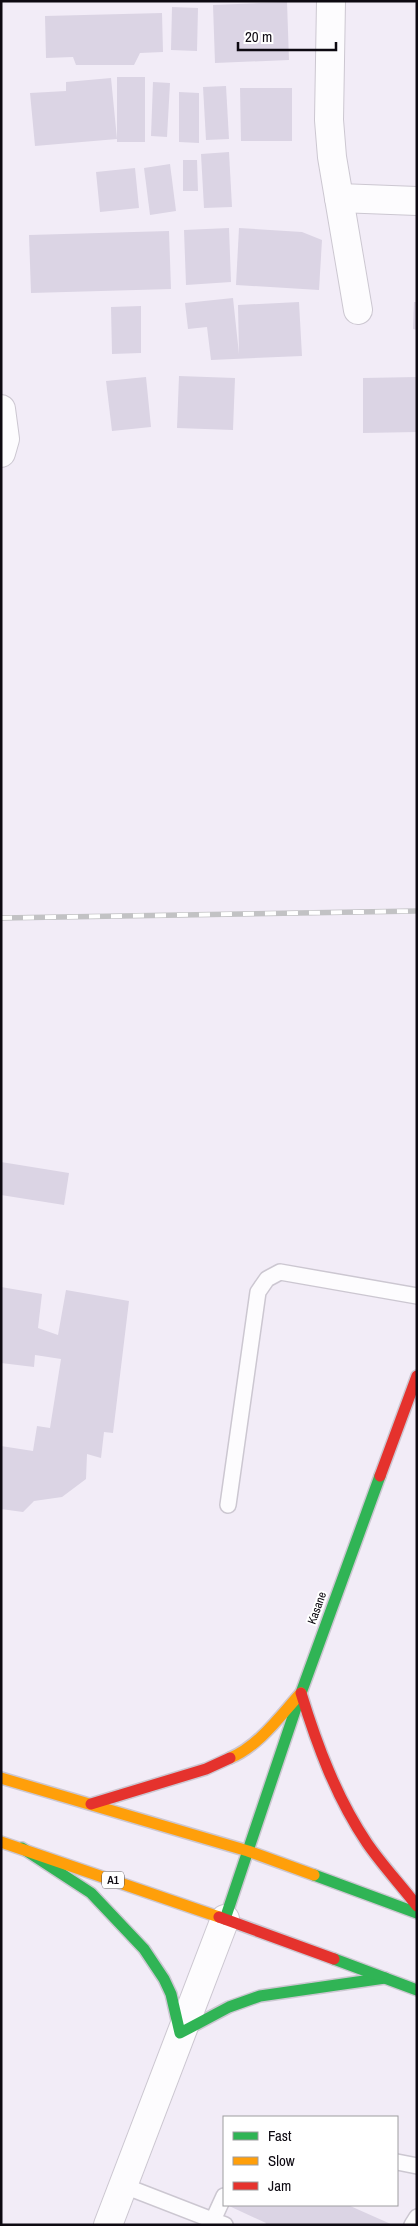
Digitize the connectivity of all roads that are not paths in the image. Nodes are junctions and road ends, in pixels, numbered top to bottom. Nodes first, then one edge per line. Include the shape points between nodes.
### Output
1 (331, 1) edge
2 (339, 198) junction
3 (417, 201) edge
4 (358, 310) dead end
5 (1, 409) edge
6 (1, 453) edge
7 (417, 1296) edge
8 (417, 1376) edge
9 (228, 1505) dead end
10 (301, 1693) junction
11 (1, 1778) edge
12 (91, 1804) junction
13 (1, 1842) edge
14 (22, 1848) junction
15 (248, 1851) junction
16 (417, 1906) edge
17 (417, 1913) edge
18 (224, 1919) junction
19 (385, 1978) junction
20 (417, 1990) edge
21 (180, 2033) junction
22 (398, 2162) edge
23 (417, 2166) edge
24 (122, 2185) junction
25 (223, 2201) edge
26 (417, 2217) edge
27 (219, 2222) edge
28 (108, 2225) edge
29 (412, 2225) edge

1 - 2 street via 329,120
2 - 3 street
2 - 4 street
5 - 6 street via 5,439
7 - 9 lane via 280,1272 267,1279 258,1292
8 - 10 main road, Kasane
10 - 12 main road via 265,1733 238,1756
10 - 15 main road, Kasane
10 - 16 main road via 317,1746 356,1826
11 - 12 main road
12 - 15 main road
13 - 14 main road, A1
14 - 18 main road, A1
14 - 21 main road via 91,1893 144,1949 171,1994
15 - 17 main road
15 - 18 main road, Kasane
18 - 19 main road, A1
18 - 21 street
19 - 20 main road, A1
19 - 21 main road via 262,1995 237,2003
21 - 24 street
22 - 23 lane
24 - 27 lane
24 - 28 street
25 - 27 lane
26 - 29 lane

